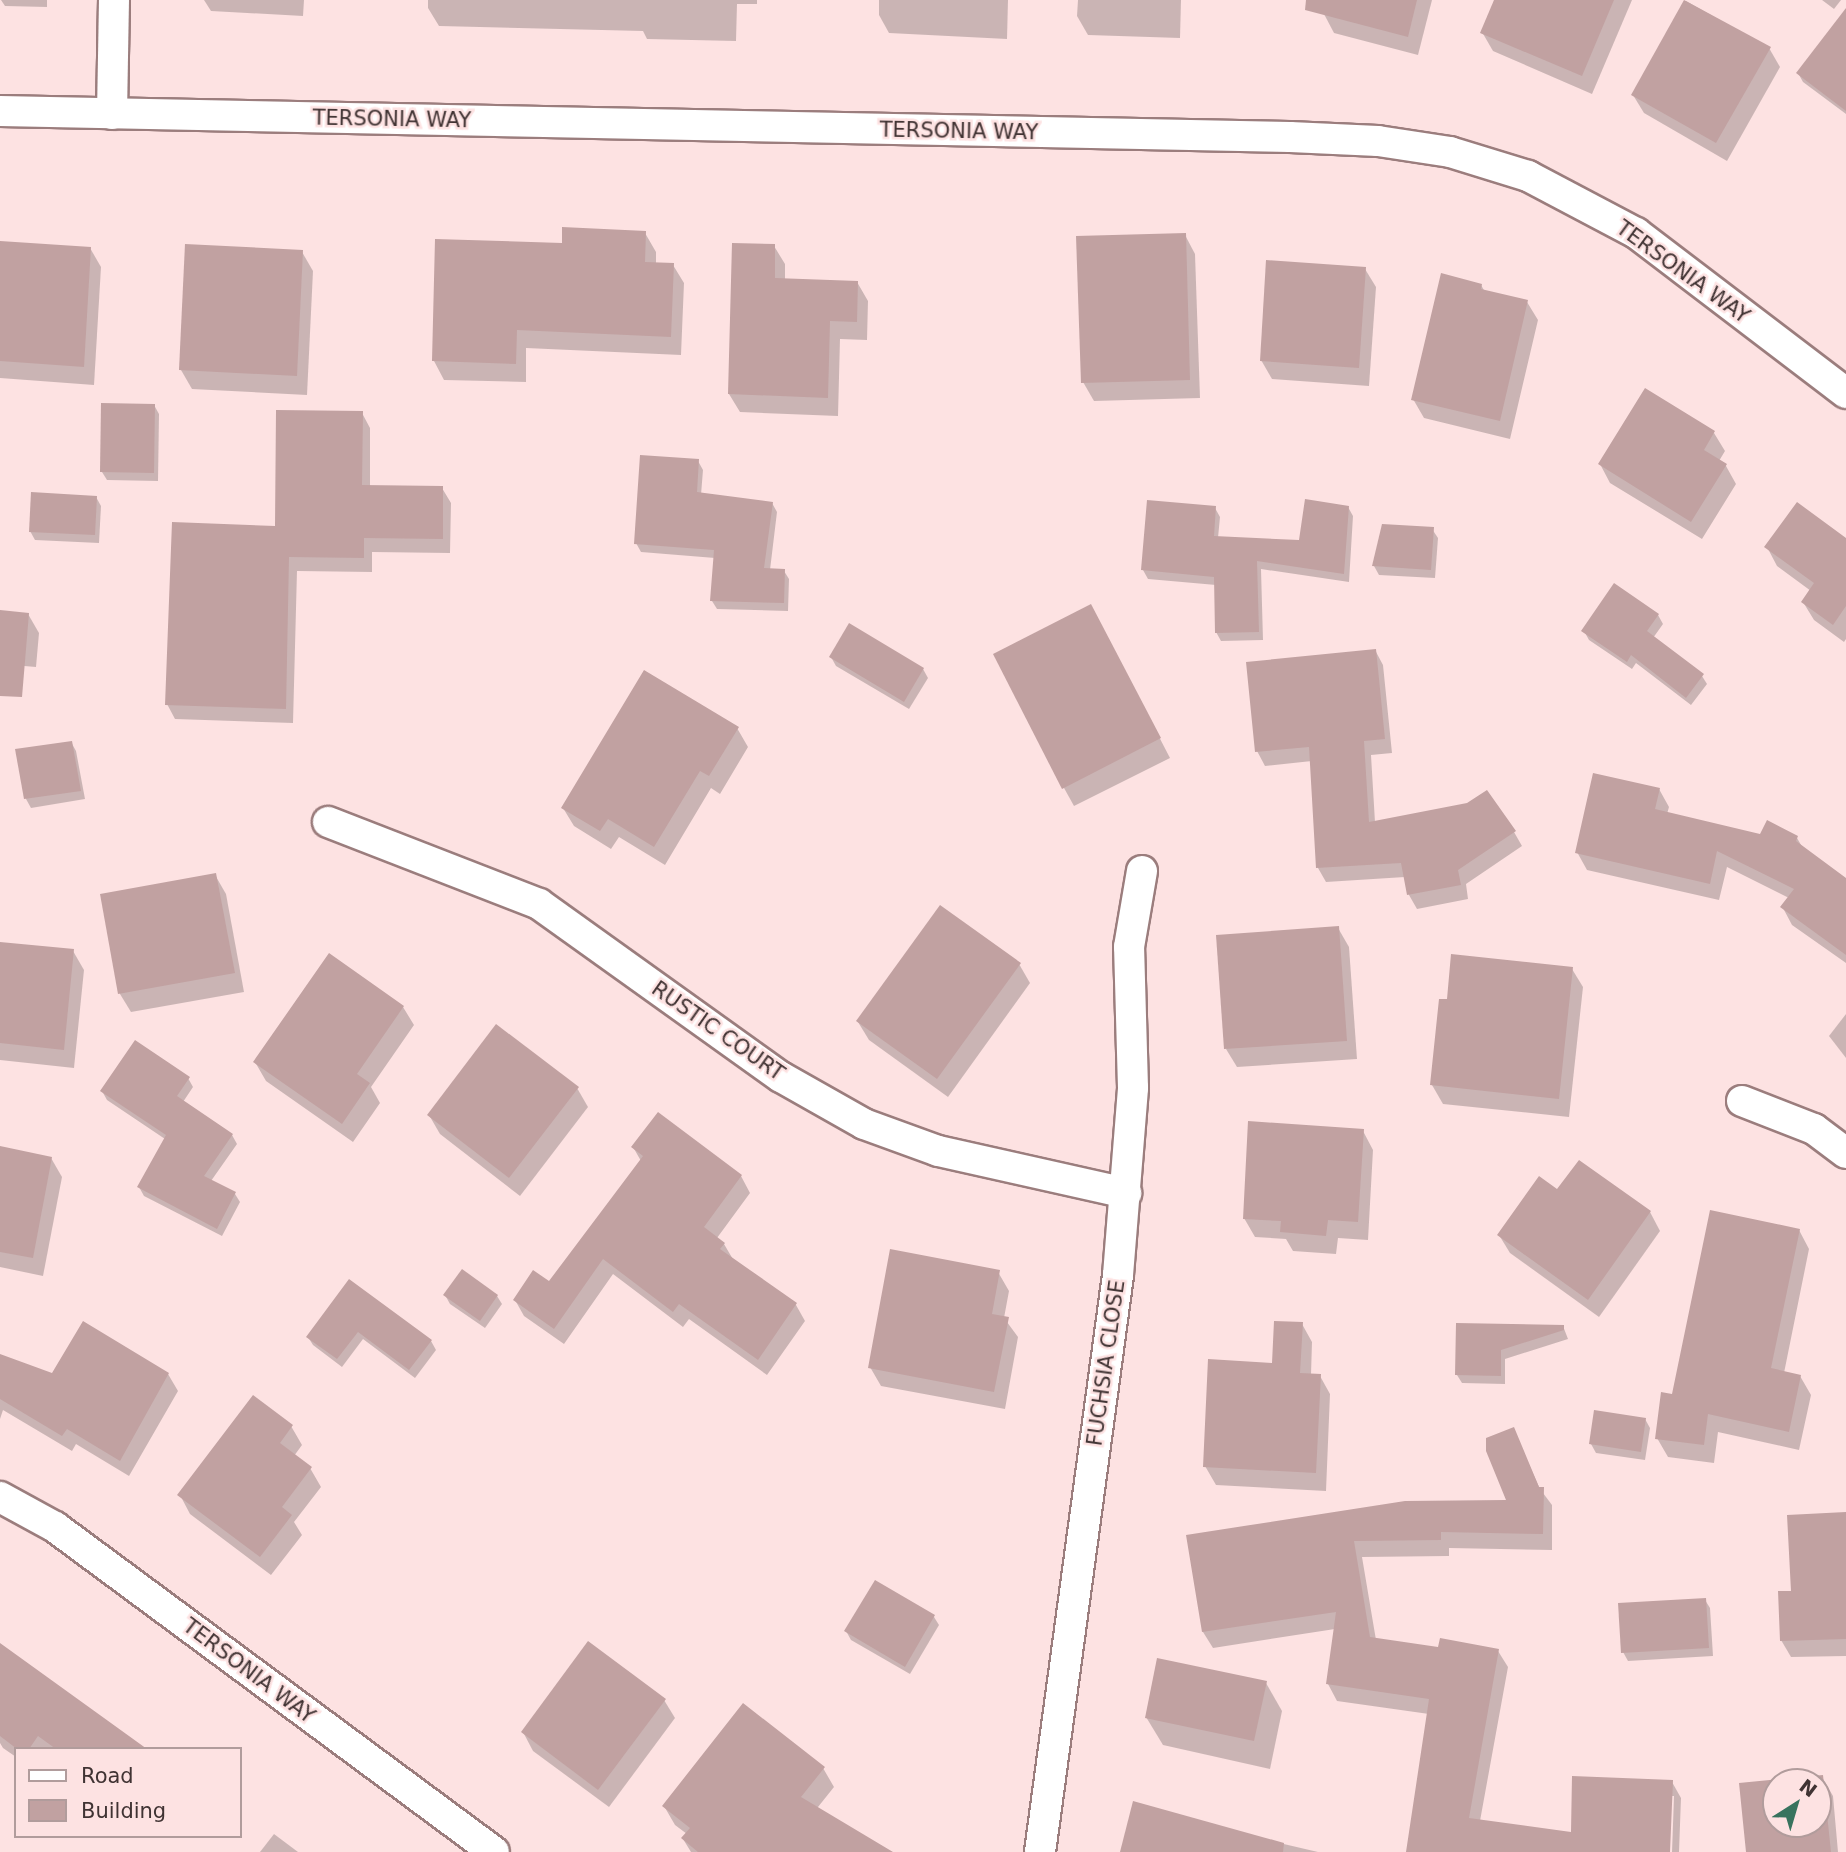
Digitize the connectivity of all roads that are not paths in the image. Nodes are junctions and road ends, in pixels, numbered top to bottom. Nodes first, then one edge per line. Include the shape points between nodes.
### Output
1 (114, 0) edge
2 (0, 111) edge
3 (112, 114) junction
4 (1846, 393) edge
5 (328, 822) dead end
6 (1142, 871) dead end
7 (1742, 1101) dead end
8 (1846, 1153) edge
9 (1126, 1193) junction
10 (0, 1497) edge
11 (494, 1852) edge
12 (1040, 1852) edge

1 - 3 street
2 - 3 street, TERSONIA WAY
3 - 4 street, TERSONIA WAY via 1290,137 1378,141 1450,152 1528,176 1636,233
5 - 9 street, RUSTIC COURT via 538,904 781,1077 864,1124 938,1151
6 - 9 street, FUCHSIA CLOSE via 1129,947 1133,1088
7 - 8 street via 1815,1129
9 - 12 street, FUCHSIA CLOSE
10 - 11 street, TERSONIA WAY via 55,1527

